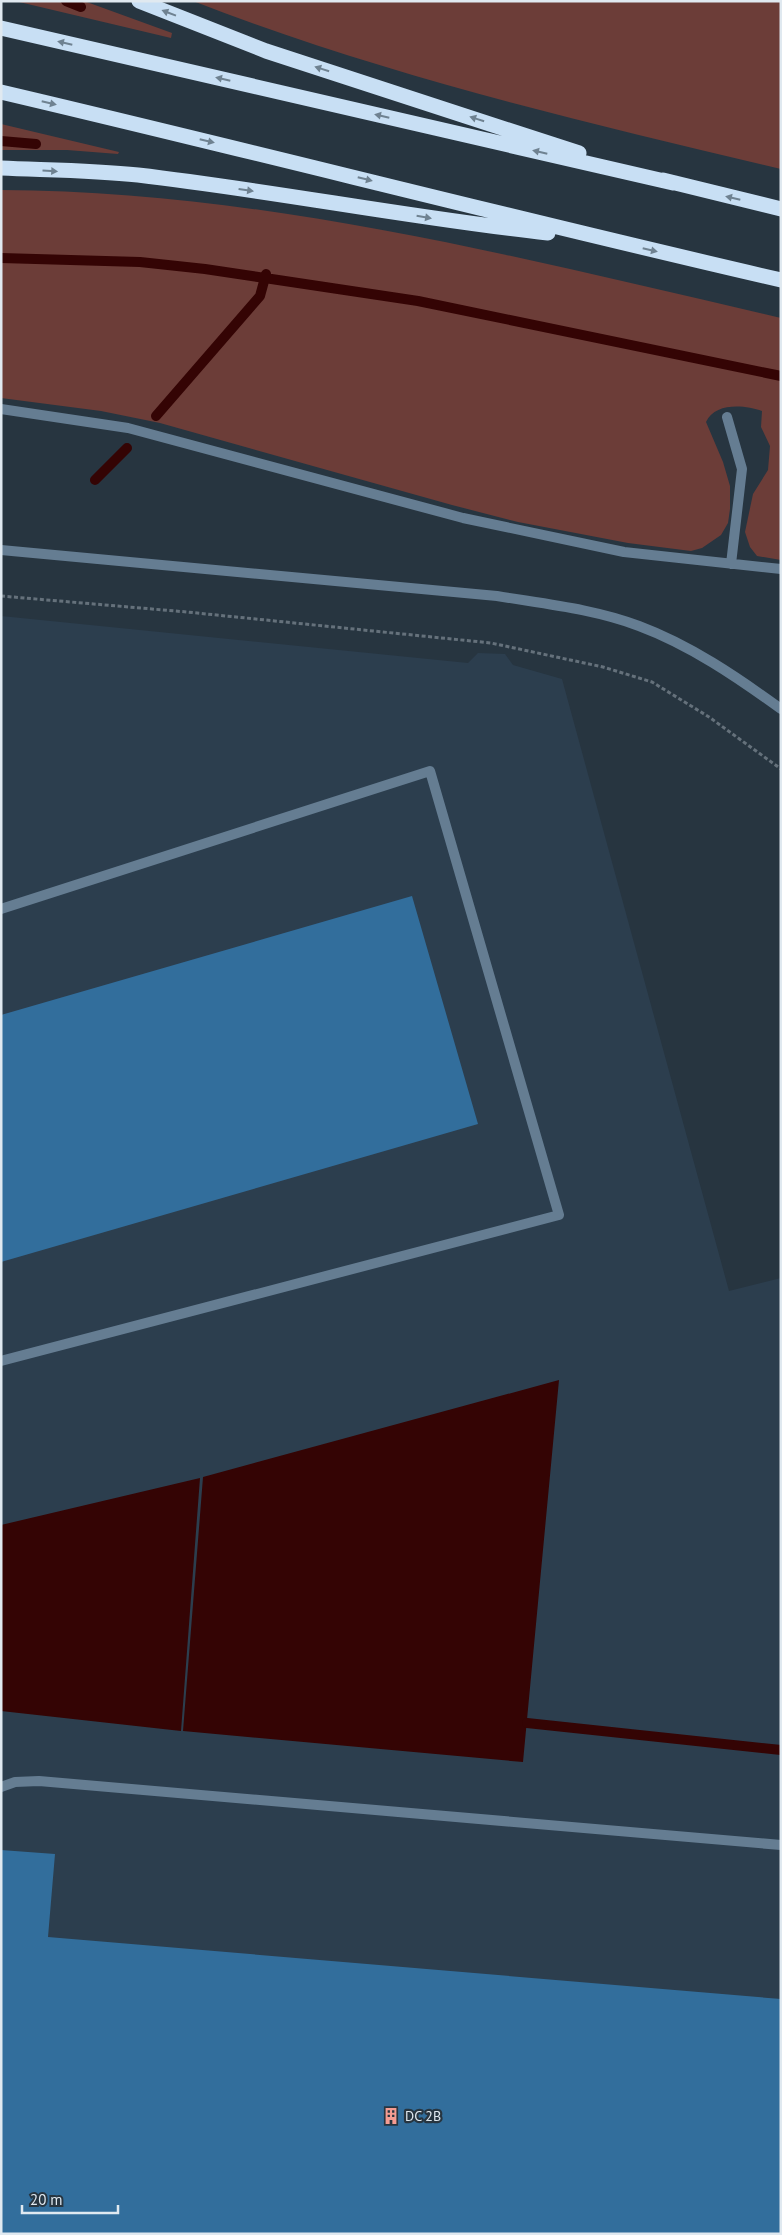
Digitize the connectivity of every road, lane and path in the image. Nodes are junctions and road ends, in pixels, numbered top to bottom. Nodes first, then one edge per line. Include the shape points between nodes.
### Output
1 (139, 1) edge
2 (1, 28) edge
3 (1, 92) edge
4 (1, 168) edge
5 (673, 183) junction
6 (781, 209) edge
7 (603, 239) junction
8 (781, 280) edge
9 (1, 409) edge
10 (727, 417) dead end
11 (1, 550) edge
12 (731, 564) junction
13 (781, 569) edge
14 (1, 596) edge
15 (781, 709) edge
16 (781, 769) edge
17 (1, 909) edge
18 (1, 1361) edge
19 (1, 1787) edge
20 (781, 1845) edge

5 -> 1 highway via 266,51
5 -> 2 highway
3 -> 7 highway
4 -> 7 highway via 136,175 301,197 460,224
6 -> 5 highway
7 -> 8 highway
9 - 12 lane via 128,428 472,520 624,552
10 - 12 lane via 742,469
11 - 15 lane via 497,596 576,609 639,626 694,652 741,679
12 - 13 lane
14 - 16 path via 491,643 545,653 652,682 709,717
17 - 18 lane via 430,771 559,1215
19 - 20 lane via 15,1782 39,1782

